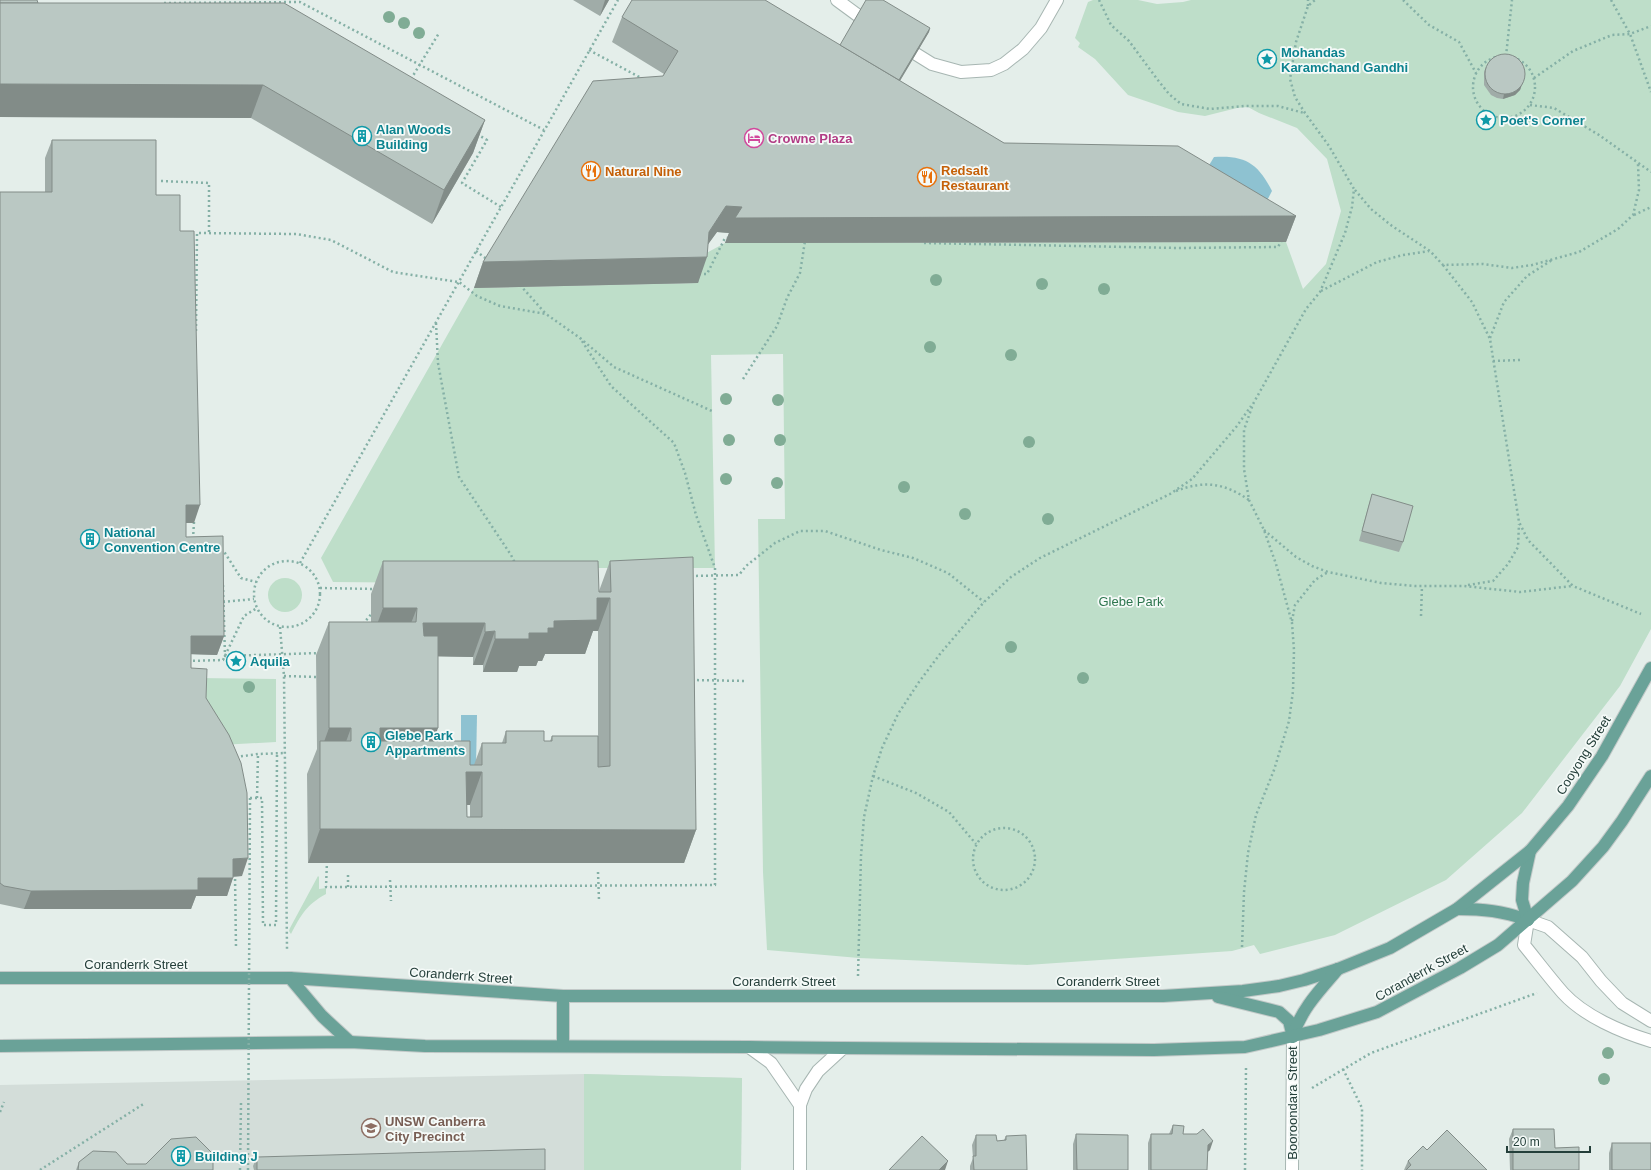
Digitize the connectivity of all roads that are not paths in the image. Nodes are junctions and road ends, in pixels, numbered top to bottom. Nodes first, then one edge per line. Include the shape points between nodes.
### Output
1 (837, 0) edge
2 (1057, 0) edge
3 (879, 32) edge
4 (893, 40) edge
5 (1651, 668) edge
6 (1651, 776) edge
7 (1530, 851) junction
8 (1456, 909) junction
9 (1528, 920) junction
10 (1338, 969) junction
11 (0, 978) edge
12 (290, 978) junction
13 (1203, 993) junction
14 (563, 996) junction
15 (1651, 1021) edge
16 (1293, 1037) junction
17 (1651, 1041) edge
18 (350, 1042) junction
19 (0, 1046) edge
20 (563, 1046) junction
21 (749, 1047) junction
22 (843, 1048) junction
23 (800, 1105) junction
24 (800, 1170) edge
25 (1292, 1170) edge

1 - 3 street
2 - 4 street via 1041,28 1023,49 1004,64 991,70 961,72 932,64
5 - 7 main road, Cooyong Street via 1602,756 1568,806
6 - 9 main road via 1603,847 1572,881
7 - 8 main road, Coranderrk Street
7 - 9 main road via 1522,900
8 - 9 main road via 1506,913
8 - 10 main road, Coranderrk Street via 1390,948
9 - 15 street via 1548,927 1582,957 1622,1003
9 - 16 main road, Coranderrk Street via 1498,945 1377,1012
9 - 17 street via 1524,945 1564,994 1591,1015 1624,1033
10 - 13 main road, Coranderrk Street via 1279,986
10 - 16 main road via 1308,1006 1296,1025
11 - 12 main road, Coranderrk Street
12 - 14 main road, Coranderrk Street
12 - 18 main road via 322,1016
13 - 14 main road, Coranderrk Street via 1163,996
13 - 16 main road via 1279,1012 1289,1021
14 - 20 main road
16 - 22 main road, Coranderrk Street via 1245,1047 1154,1050
16 - 25 street, Booroondara Street
18 - 19 main road, Coranderrk Street
18 - 20 main road, Coranderrk Street via 425,1046
20 - 21 main road, Coranderrk Street
21 - 22 main road, Coranderrk Street
21 - 23 street via 771,1063
22 - 23 street via 818,1071 806,1089
23 - 24 street

